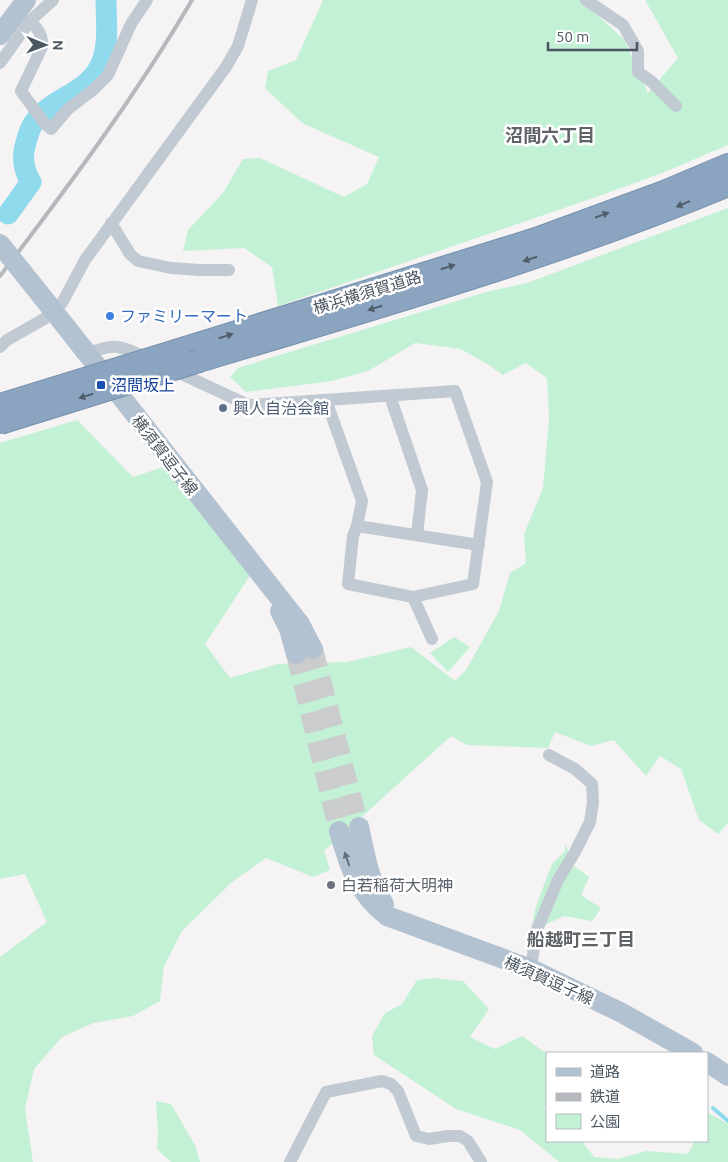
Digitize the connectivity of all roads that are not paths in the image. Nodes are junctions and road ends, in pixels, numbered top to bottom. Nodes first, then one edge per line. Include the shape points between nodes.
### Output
1 (26, 0) edge
2 (53, 0) edge
3 (147, 0) edge
4 (252, 0) edge
5 (586, 0) edge
6 (30, 21) junction
7 (0, 35) edge
8 (0, 62) edge
9 (676, 106) dead end
10 (728, 165) edge
11 (728, 185) edge
12 (111, 222) junction
13 (0, 244) edge
14 (229, 270) dead end
15 (51, 308) junction
16 (0, 347) edge
17 (86, 354) junction
18 (390, 396) junction
19 (326, 400) junction
20 (0, 405) edge
21 (0, 423) edge
22 (357, 526) junction
23 (417, 535) junction
24 (479, 544) junction
25 (412, 597) junction
26 (432, 639) dead end
27 (304, 652) tunnel mouth
28 (549, 755) dead end
29 (359, 827) tunnel mouth
30 (338, 831) tunnel mouth
31 (399, 921) junction
32 (531, 969) junction
33 (690, 1052) edge
34 (708, 1063) edge
35 (728, 1076) edge
36 (290, 1162) edge
37 (481, 1162) edge

1 - 7 main road
2 - 6 street
3 - 6 street via 131,24 108,75 68,109 51,129 21,91 43,40
4 - 12 street via 238,46 226,67
5 - 9 street via 623,25 638,51 638,72
6 - 8 street
20 -> 10 highway, 横浜横須賀道路, bridge via 536,239
11 -> 21 highway, 横浜横須賀道路, bridge via 558,251
12 - 14 street via 130,254 138,261 171,268
12 - 15 street via 84,260 62,303
13 - 15 main road, 横須賀逗子線, bridge
15 - 16 street via 44,319
15 - 17 main road, 横須賀逗子線
17 - 19 street via 106,346 125,348 246,404
17 - 27 main road, 横須賀逗子線 via 258,570
18 - 19 street
18 - 23 street via 422,490
18 - 24 street via 456,391 487,482
19 - 22 street via 362,501
22 - 23 street
22 - 25 street via 348,584
23 - 24 street
24 - 25 street via 473,584
25 - 26 street
28 - 32 street via 575,769 592,784 593,802 590,822 558,880 536,932
29 - 31 main road, 横須賀逗子線 via 377,893
31 -> 30 main road, 横須賀逗子線 via 377,908 355,880
31 - 32 main road, 横須賀逗子線
32 - 33 main road, 横須賀逗子線 via 622,1013
34 - 35 main road
36 - 37 street via 326,1092 382,1081 398,1090 416,1136 429,1139 460,1136 468,1141

